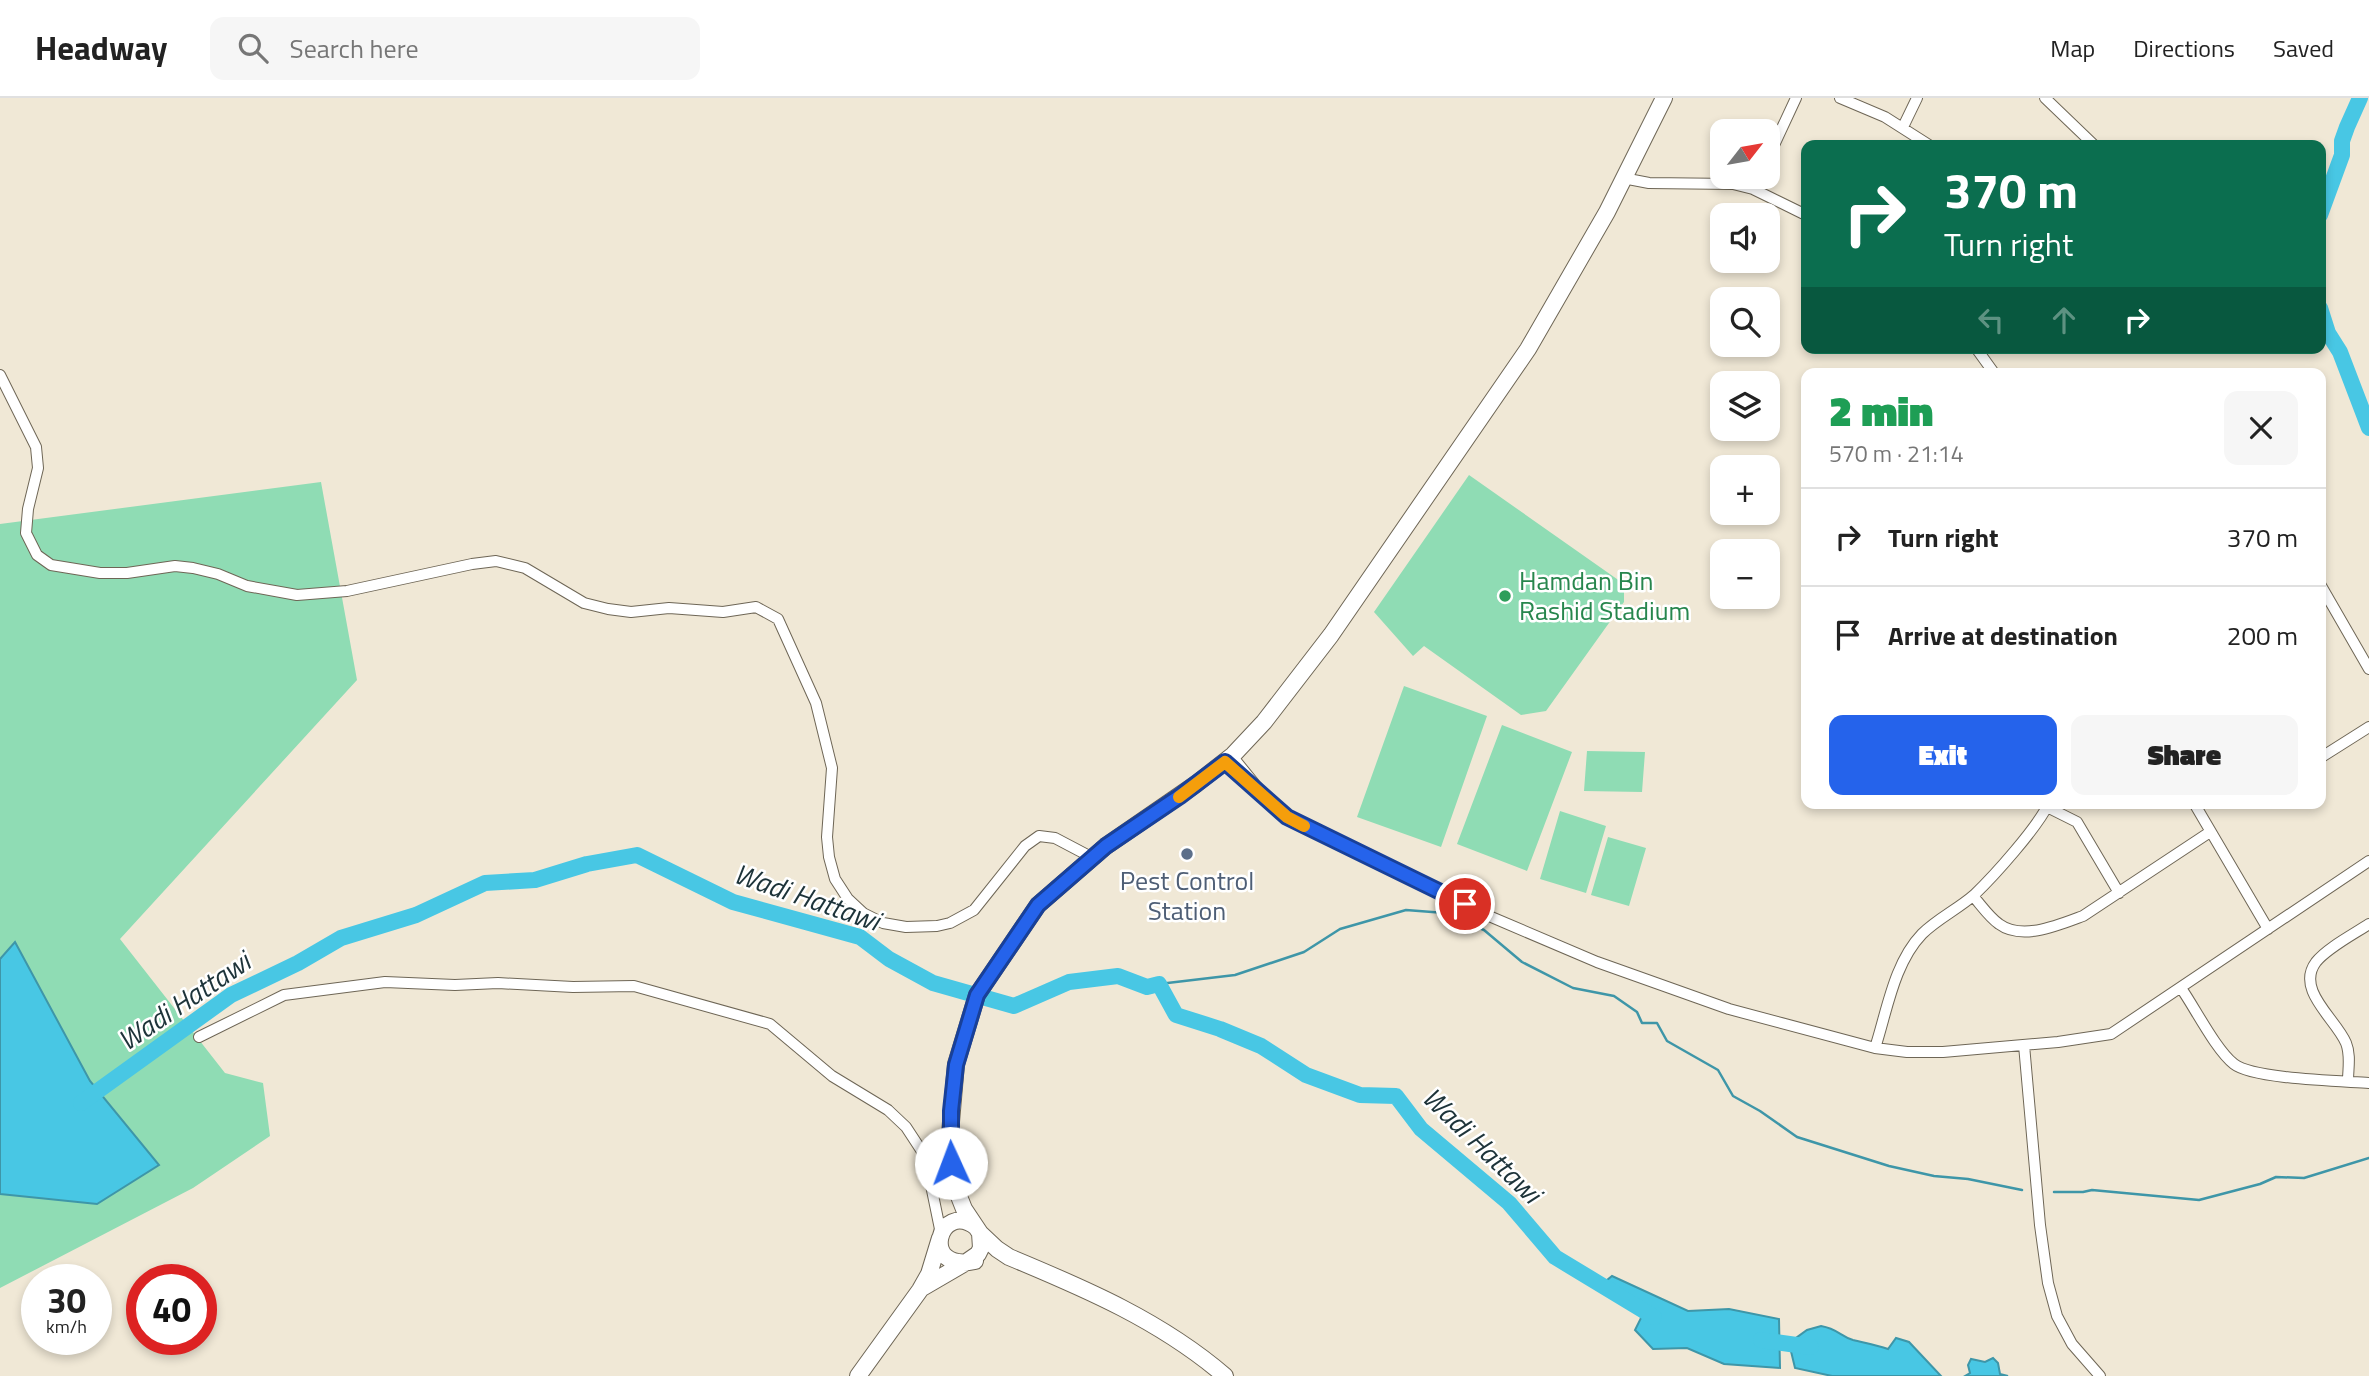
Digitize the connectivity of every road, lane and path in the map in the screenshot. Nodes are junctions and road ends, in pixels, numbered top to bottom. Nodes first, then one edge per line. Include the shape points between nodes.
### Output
1 (1664, 98) edge
2 (1796, 98) edge
3 (1840, 98) edge
4 (1917, 98) edge
5 (2045, 98) edge
6 (1903, 127) junction
7 (1780, 132) edge
8 (1922, 140) edge
9 (2089, 140) edge
10 (1623, 178) junction
11 (1710, 184) edge
12 (1753, 189) edge
13 (1801, 213) edge
14 (0, 375) edge
15 (2326, 594) edge
16 (2369, 669) edge
17 (2369, 727) edge
18 (2326, 754) edge
19 (1228, 759) junction
20 (2045, 809) edge
21 (2055, 809) edge
22 (2197, 809) edge
23 (2210, 832) junction
24 (1093, 858) junction
25 (2369, 862) edge
26 (2119, 893) junction
27 (1973, 896) junction
28 (2369, 924) edge
29 (2268, 929) junction
30 (2181, 988) junction
31 (199, 1037) dead end
32 (2024, 1045) junction
33 (1875, 1048) junction
34 (2348, 1081) junction
35 (2369, 1083) edge
36 (953, 1181) junction
37 (978, 1230) junction
38 (941, 1234) junction
39 (1009, 1257) junction
40 (965, 1263) junction
41 (920, 1290) junction
42 (858, 1376) edge
43 (1225, 1376) edge
44 (2100, 1376) edge

1 - 10 street
2 - 7 street
3 - 6 street
4 - 6 street
5 - 9 street
6 - 8 street
10 - 11 street
10 - 19 street via 1528,349 1331,635 1264,722
12 - 13 street
14 - 24 street via 36,447 38,468 26,533 37,555 51,565 100,573 194,568 247,586 297,595 347,591 496,561 525,568 584,603 608,609 723,612 756,607 778,619 816,703 832,768 828,857 848,899 863,913 906,927 950,923 974,910 1025,845 1039,836 1055,838
15 - 16 street
17 - 18 street
19 - 24 street
19 - 33 street via 1287,817 1489,916 1597,962 1729,1009
20 - 27 street
21 - 26 street via 2077,822
22 - 23 street
23 - 26 street
23 - 29 street
24 - 36 street via 1038,905 977,995 956,1065 949,1145
25 - 29 street
26 - 27 street via 2083,916 2027,931 2012,931 1998,924
27 - 33 street via 1911,949 1900,968
28 - 34 street via 2318,960 2310,978 2317,1000 2347,1045
29 - 30 street
30 - 32 street via 2111,1034
30 - 34 street via 2235,1065 2247,1071
31 - 38 street via 284,995 385,982 634,986 769,1024 832,1076 888,1110 925,1156
32 - 33 street via 1943,1052
32 - 44 street via 2048,1283 2057,1316 2072,1344
34 - 35 street
36 - 37 street
36 - 38 street
37 - 38 street via 958,1220
37 - 39 street
37 - 40 street via 981,1248
38 - 40 street via 946,1257
38 - 41 street
39 - 40 street
39 - 43 street via 1150,1321
40 - 41 street
41 - 42 street

